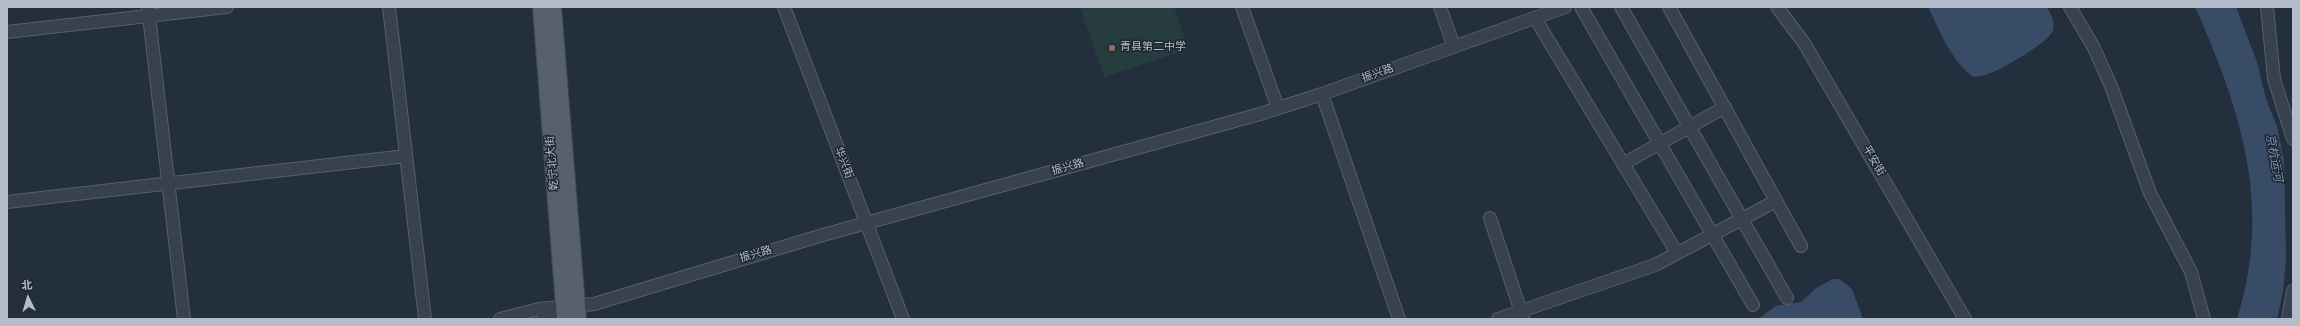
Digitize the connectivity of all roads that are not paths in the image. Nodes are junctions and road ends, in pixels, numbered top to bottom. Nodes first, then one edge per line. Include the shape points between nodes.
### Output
1 (227, 7) edge
2 (389, 7) edge
3 (540, 7) edge
4 (553, 7) edge
5 (784, 7) edge
6 (1242, 7) edge
7 (1440, 7) edge
8 (1565, 7) edge
9 (1581, 7) edge
10 (1621, 7) edge
11 (1669, 7) edge
12 (1777, 7) edge
13 (2070, 7) edge
14 (2267, 7) edge
15 (149, 11) edge
16 (1535, 18) junction
17 (7, 32) edge
18 (1454, 46) junction
19 (1322, 94) junction
20 (1724, 107) junction
21 (1278, 108) junction
22 (1689, 127) junction
23 (2293, 139) edge
24 (1660, 143) junction
25 (406, 156) junction
26 (1623, 164) junction
27 (168, 184) junction
28 (1776, 200) junction
29 (7, 202) edge
30 (1490, 218) dead end
31 (1742, 219) junction
32 (866, 223) junction
33 (1712, 235) junction
34 (1802, 246) dead end
35 (1677, 253) junction
36 (2293, 291) edge
37 (1787, 298) dead end
38 (1753, 306) dead end
39 (571, 313) edge
40 (1522, 315) edge
41 (184, 319) edge
42 (425, 319) edge
43 (500, 319) edge
44 (543, 319) edge
45 (903, 319) edge
46 (1399, 319) edge
47 (1498, 319) edge
48 (1965, 319) edge
49 (2204, 319) edge
50 (2288, 319) edge

1 - 15 street
2 - 25 street
3 - 39 main road, 乾宁北大街
4 - 39 main road, 乾宁北大街
5 - 32 street, 华兴街
6 - 21 street
7 - 18 street
8 - 16 street, 振兴路
9 - 24 street
10 - 22 street
11 - 20 street
12 - 48 street, 平安街 via 1804,43
13 - 49 street via 2094,48 2111,86 2150,193 2191,272
14 - 23 street via 2274,79
15 - 17 street
15 - 27 street
16 - 18 street, 振兴路
16 - 26 street
18 - 19 street, 振兴路
19 - 21 street, 振兴路
19 - 46 street
20 - 22 street
20 - 28 street
21 - 32 street, 振兴路
22 - 24 street
22 - 31 street
24 - 26 street
24 - 33 street
25 - 27 street
25 - 42 street
26 - 35 street
27 - 29 street
27 - 41 street
28 - 31 street
28 - 34 street
30 - 40 street
31 - 33 street
31 - 37 street
32 - 39 street, 振兴路
32 - 45 street, 华兴街
33 - 35 street
33 - 38 street
35 - 40 street via 1635,273
36 - 50 street
39 - 43 street via 539,309
39 - 44 street
40 - 47 street

